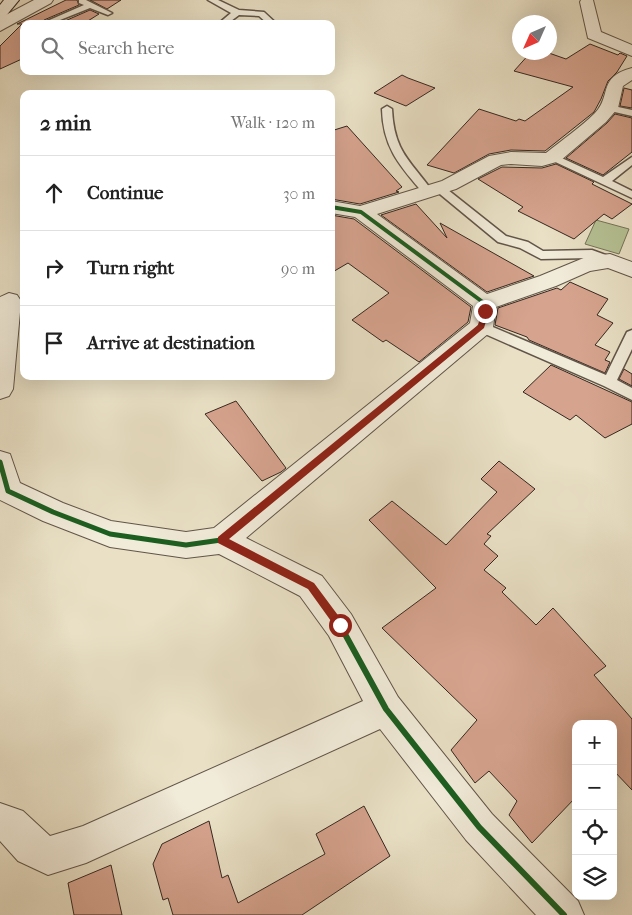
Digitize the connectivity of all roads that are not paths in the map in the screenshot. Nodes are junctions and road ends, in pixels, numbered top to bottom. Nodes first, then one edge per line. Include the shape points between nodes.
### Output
1 (12, 0) edge
2 (46, 0) edge
3 (79, 0) edge
4 (212, 0) edge
5 (587, 2) dead end
6 (90, 5) junction
7 (237, 12) junction
8 (108, 13) dead end
9 (0, 14) edge
10 (54, 20) edge
11 (227, 20) edge
12 (270, 20) edge
13 (0, 26) edge
14 (632, 51) edge
15 (632, 73) edge
16 (609, 108) junction
17 (387, 109) dead end
18 (632, 113) edge
19 (553, 157) junction
20 (632, 160) edge
21 (605, 181) junction
22 (433, 190) junction
23 (632, 195) edge
24 (335, 206) edge
25 (361, 212) junction
26 (610, 261) junction
27 (632, 270) edge
28 (11, 299) edge
29 (482, 315) junction
30 (632, 335) edge
31 (610, 382) junction
32 (0, 389) edge
33 (632, 395) edge
34 (3, 485) edge
35 (221, 540) junction
36 (386, 709) junction
37 (0, 822) edge
38 (564, 915) edge

1 - 9 street
2 - 13 street
3 - 6 lane
4 - 7 lane
5 - 14 street via 594,35
6 - 8 lane
6 - 10 lane
7 - 11 lane
7 - 12 lane via 260,12
15 - 16 street via 615,84
16 - 18 lane
16 - 19 street
17 - 22 lane via 387,126 396,155
19 - 21 lane
19 - 22 street via 496,160
20 - 21 lane
21 - 23 lane
22 - 25 street
22 - 26 lane via 502,238 541,255 592,254
24 - 25 street
25 - 29 street
26 - 27 street
26 - 29 street via 586,264
28 - 32 street
29 - 31 lane
29 - 35 street
30 - 31 lane
31 - 33 lane
34 - 35 street via 53,512 110,534 186,545
35 - 36 street via 311,586 340,625
36 - 37 street via 86,844 48,856 27,843 18,830
36 - 38 street via 479,827

